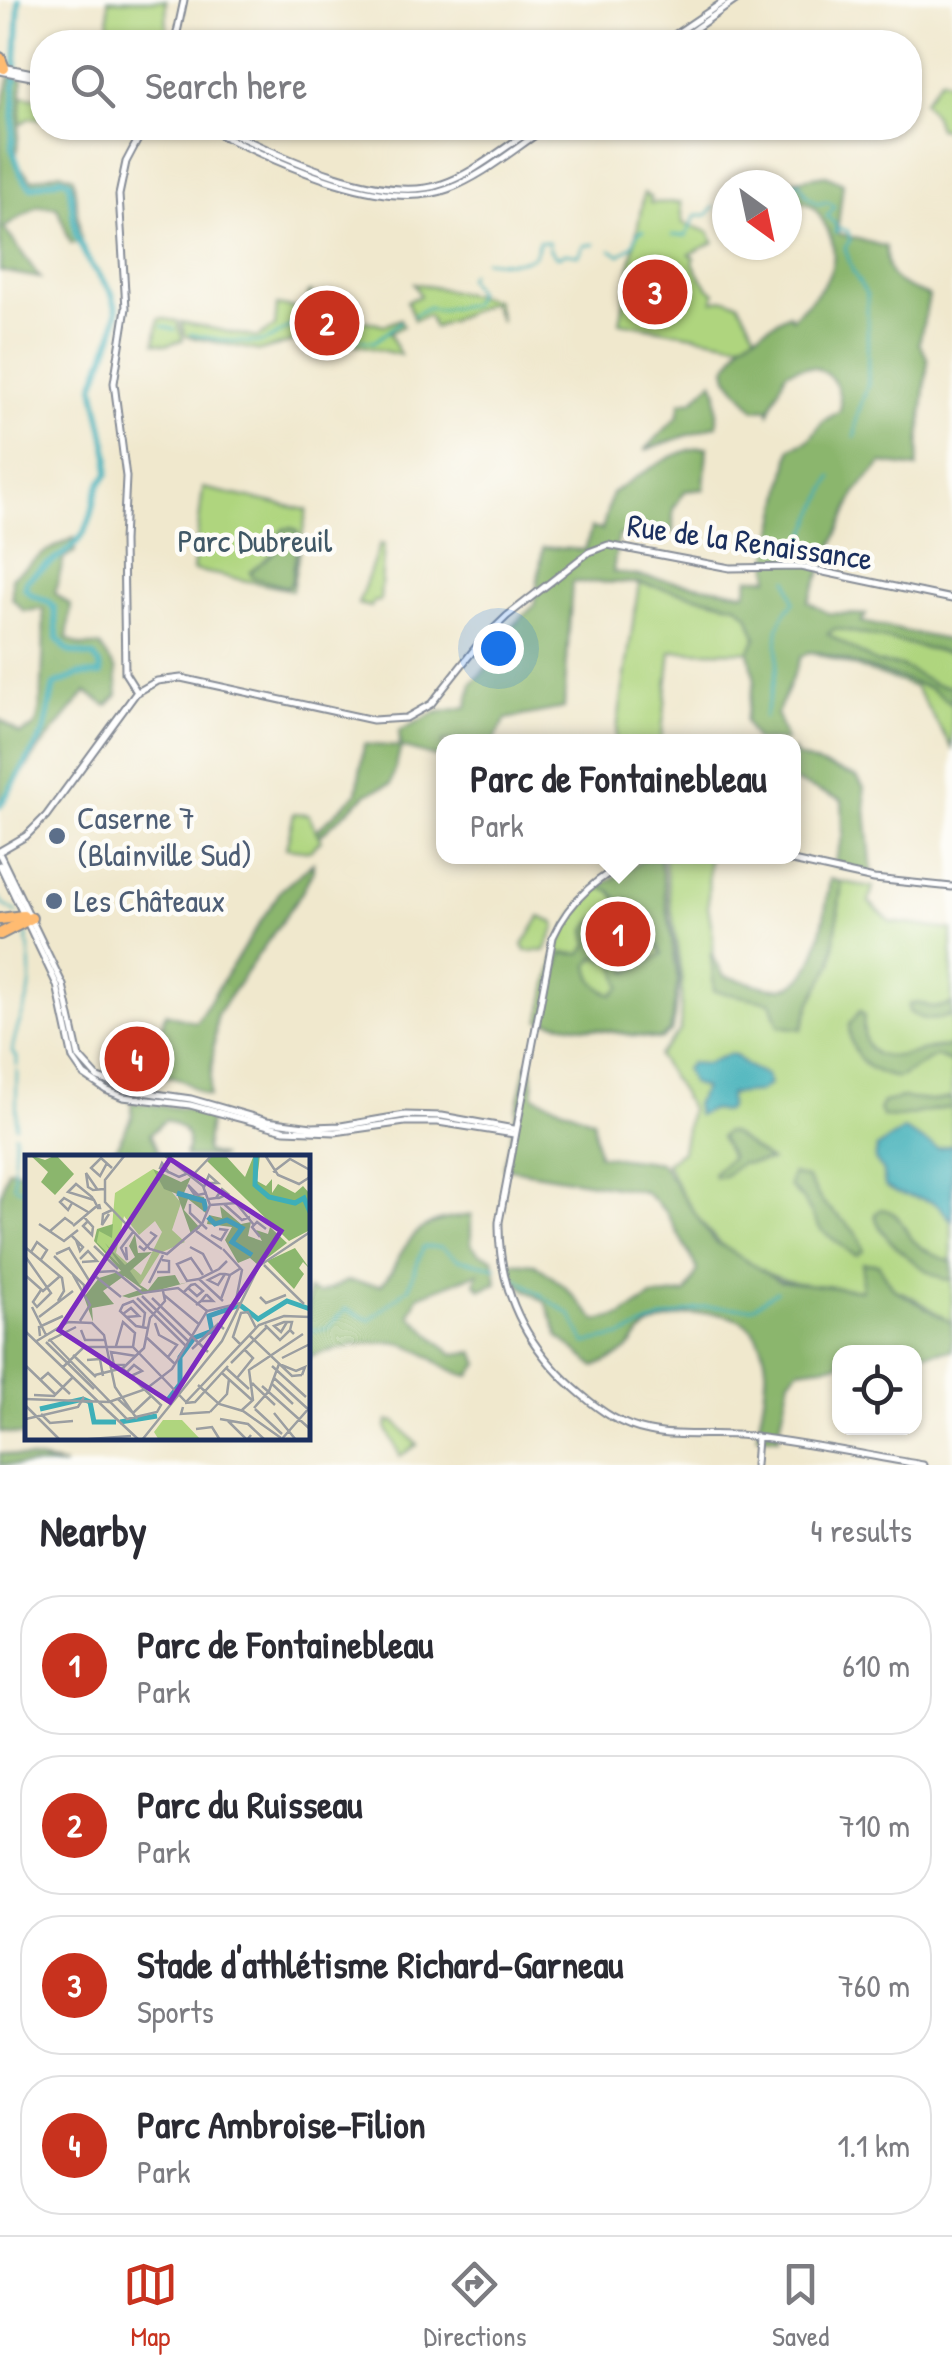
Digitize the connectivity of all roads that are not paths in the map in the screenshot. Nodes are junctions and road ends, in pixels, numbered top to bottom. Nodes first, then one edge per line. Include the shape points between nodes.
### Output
1 (184, 0) edge
2 (726, 0) edge
3 (736, 0) edge
4 (178, 30) edge
5 (682, 30) edge
6 (693, 30) edge
7 (4, 69) edge
8 (30, 75) edge
9 (138, 140) edge
10 (233, 140) edge
11 (248, 140) edge
12 (516, 140) edge
13 (528, 140) edge
14 (952, 599) edge
15 (137, 692) junction
16 (0, 853) edge
17 (801, 863) edge
18 (625, 864) edge
19 (1, 869) edge
20 (952, 887) edge
21 (28, 917) junction
22 (0, 920) edge
23 (0, 934) edge
24 (514, 1132) junction
25 (757, 1438) junction
26 (755, 1465) edge
27 (923, 1465) edge

1 - 4 street
2 - 5 street
3 - 6 street
7 - 8 street
9 - 15 street via 120,183 126,311 114,389 126,477 125,673
10 - 13 street via 320,179 413,196 460,184
11 - 12 street via 317,171 414,189 456,179
14 - 15 street, Rue de la Renaissance via 800,567 726,567 608,545 507,616 433,701 406,718 373,720 181,678
15 - 16 street via 46,816
16 - 21 street
17 - 20 street
18 - 24 street via 587,888 560,921
19 - 21 street
21 - 22 highway
21 - 23 highway
21 - 24 street via 60,992 75,1064 114,1094 284,1130 438,1122
24 - 25 street via 499,1222 502,1266 518,1316 547,1362 596,1407 626,1424
25 - 26 street
25 - 27 street

